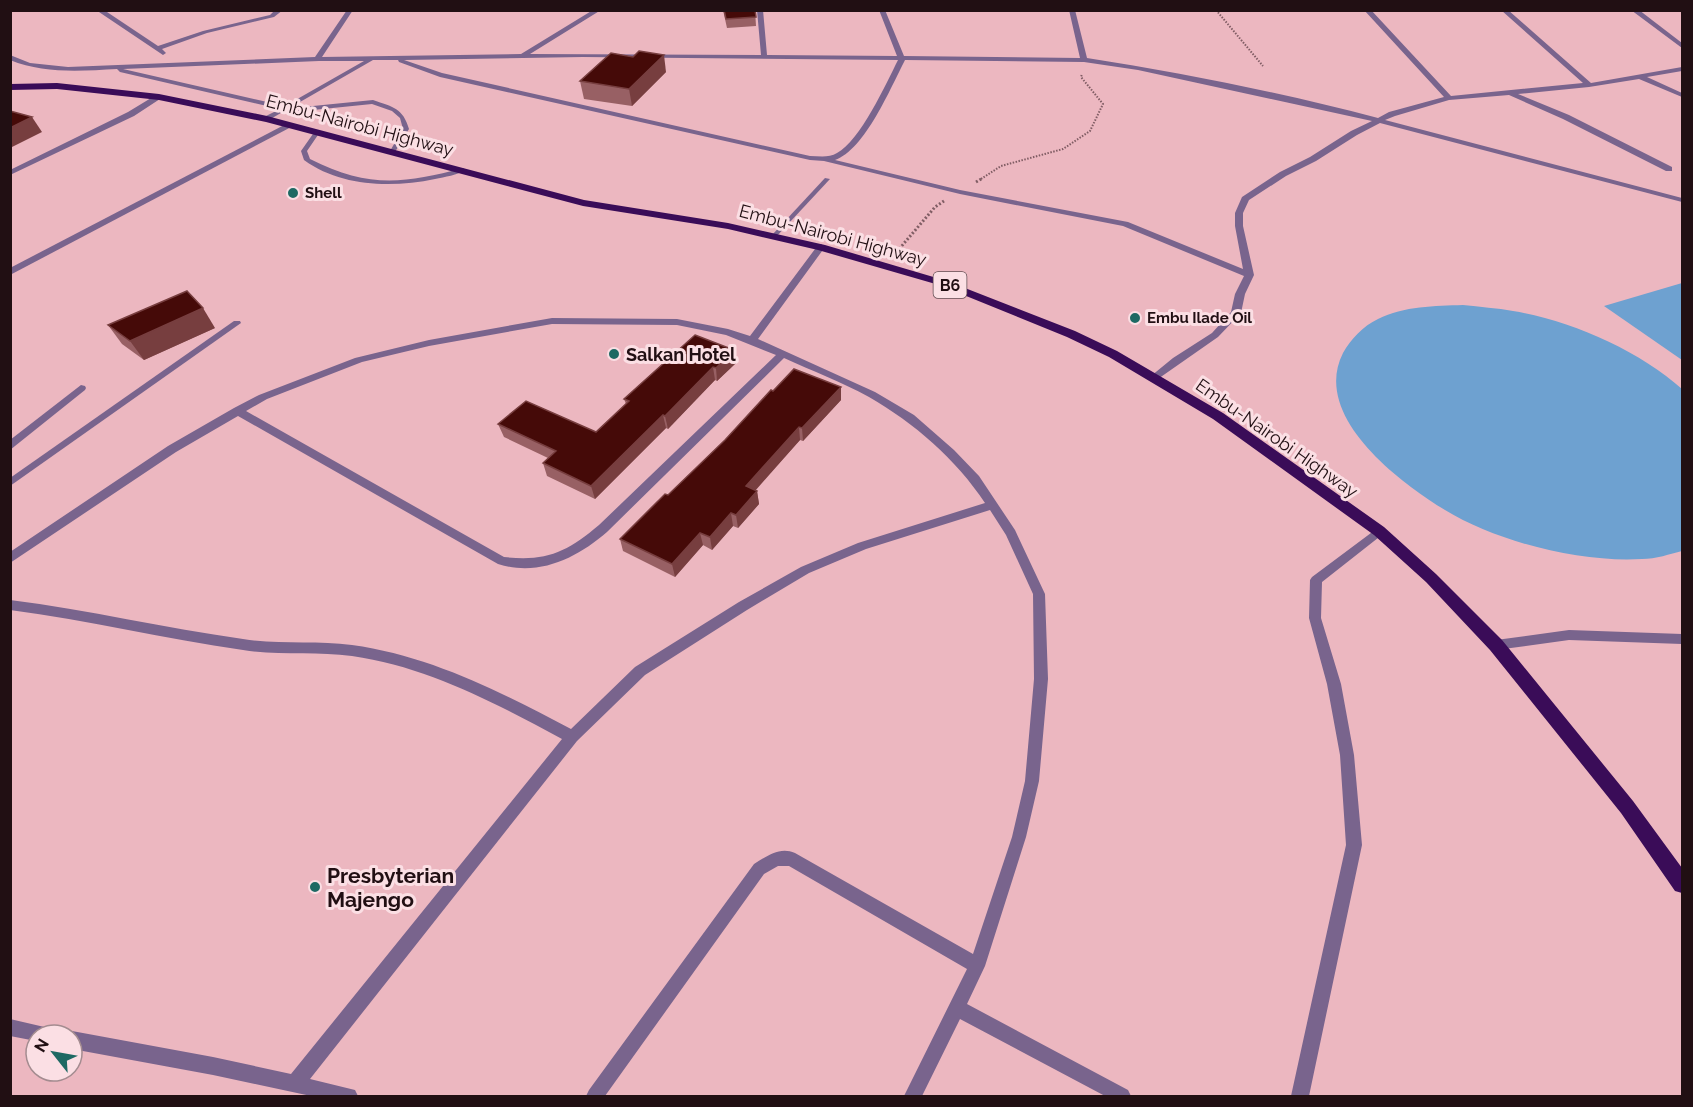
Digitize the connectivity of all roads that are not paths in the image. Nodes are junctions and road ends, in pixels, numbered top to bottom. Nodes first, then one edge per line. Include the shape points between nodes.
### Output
1 (99, 10) edge
2 (280, 10) edge
3 (350, 10) edge
4 (598, 10) edge
5 (760, 10) edge
6 (882, 10) edge
7 (1072, 10) edge
8 (1367, 10) edge
9 (1504, 10) edge
10 (1634, 10) edge
11 (1683, 46) edge
12 (157, 49) junction
13 (764, 56) junction
14 (10, 57) edge
15 (521, 57) junction
16 (391, 58) junction
17 (372, 59) junction
18 (902, 59) junction
19 (317, 60) junction
20 (1084, 60) junction
21 (183, 63) junction
22 (107, 67) junction
23 (1683, 69) edge
24 (1640, 77) junction
25 (1589, 85) junction
26 (10, 87) edge
27 (1508, 93) junction
28 (1683, 95) edge
29 (159, 97) junction
30 (1449, 98) junction
31 (286, 108) junction
32 (267, 119) junction
33 (1377, 121) junction
34 (291, 125) junction
35 (317, 132) junction
36 (393, 152) junction
37 (826, 159) junction
38 (1669, 169) dead end
39 (463, 170) junction
40 (10, 173) edge
41 (827, 179) dead end
42 (1683, 200) edge
43 (774, 236) junction
44 (822, 247) junction
45 (10, 272) edge
46 (1249, 275) junction
47 (237, 323) dead end
48 (752, 340) junction
49 (782, 356) junction
50 (1155, 378) junction
51 (81, 388) dead end
52 (238, 411) junction
53 (10, 446) edge
54 (10, 483) edge
55 (992, 505) junction
56 (1379, 531) junction
57 (10, 558) edge
58 (10, 605) edge
59 (1683, 639) edge
60 (1496, 645) junction
61 (573, 737) junction
62 (1683, 884) edge
63 (977, 966) junction
64 (957, 1008) junction
65 (84, 1042) edge
66 (295, 1083) junction
67 (349, 1096) edge
68 (595, 1096) edge
69 (913, 1096) edge
70 (1122, 1096) edge
71 (1300, 1096) edge

1 - 12 street
2 - 12 street via 258,21 205,32
3 - 19 street
4 - 15 street
5 - 13 street
6 - 18 street
7 - 20 street
8 - 30 street
9 - 25 street
10 - 11 street
12 - 21 street
13 - 15 street
13 - 18 street
14 - 22 street via 45,68
15 - 16 street
16 - 17 street
16 - 37 street via 451,77
17 - 19 street
17 - 31 street
18 - 20 street
18 - 37 street via 871,116 851,143 842,154
19 - 21 street
20 - 33 street via 1280,97
21 - 22 street
22 - 31 street
23 - 24 street
24 - 25 street
24 - 28 street
25 - 27 street
26 - 29 main road, Embu-Nairobi Highway / B6 via 57,86
27 - 30 street
27 - 38 street via 1566,117
29 - 32 main road, Embu-Nairobi Highway / B6
29 - 40 street
30 - 33 street
31 - 32 street
31 - 36 lane via 373,102 384,106 403,117 406,129
32 - 34 main road, Embu-Nairobi Highway / B6
33 - 42 street
33 - 46 street via 1245,199 1239,226
34 - 35 main road, Embu-Nairobi Highway / B6
34 - 45 street
35 - 36 main road, Embu-Nairobi Highway / B6
35 - 39 lane via 303,151 307,160 362,182 405,183
36 - 39 main road, Embu-Nairobi Highway / B6
37 - 46 street via 960,192 1125,225
39 - 43 main road, Embu-Nairobi Highway / B6 via 583,203
41 - 43 lane
43 - 44 main road, Embu-Nairobi Highway / B6
44 - 48 street
44 - 50 main road, Embu-Nairobi Highway / B6 via 943,283 1050,325
46 - 50 street via 1236,313 1215,335
47 - 54 lane
48 - 49 street
48 - 52 street via 677,322 552,321 359,360 292,384
49 - 52 street via 602,529 566,555 542,562 502,561
49 - 55 street via 871,394 910,418 975,479
50 - 56 main road, Embu-Nairobi Highway / B6 via 1218,416
51 - 53 street
52 - 57 street via 172,449
55 - 61 street via 862,546 806,570 640,671
55 - 63 street via 1011,533 1040,594 1041,669 1032,781 1019,837
56 - 60 main road, Embu-Nairobi Highway / B6
56 - 71 street via 1316,580 1315,618 1334,684 1347,755 1354,845
58 - 61 street via 66,611 247,645 349,650 385,656 456,679
59 - 60 street via 1569,635
60 - 62 main road, Embu-Nairobi Highway / B6 via 1627,807
61 - 66 street
63 - 64 street
63 - 68 street via 790,858 776,859 759,868
64 - 69 street
64 - 70 street
65 - 66 street
66 - 67 street

